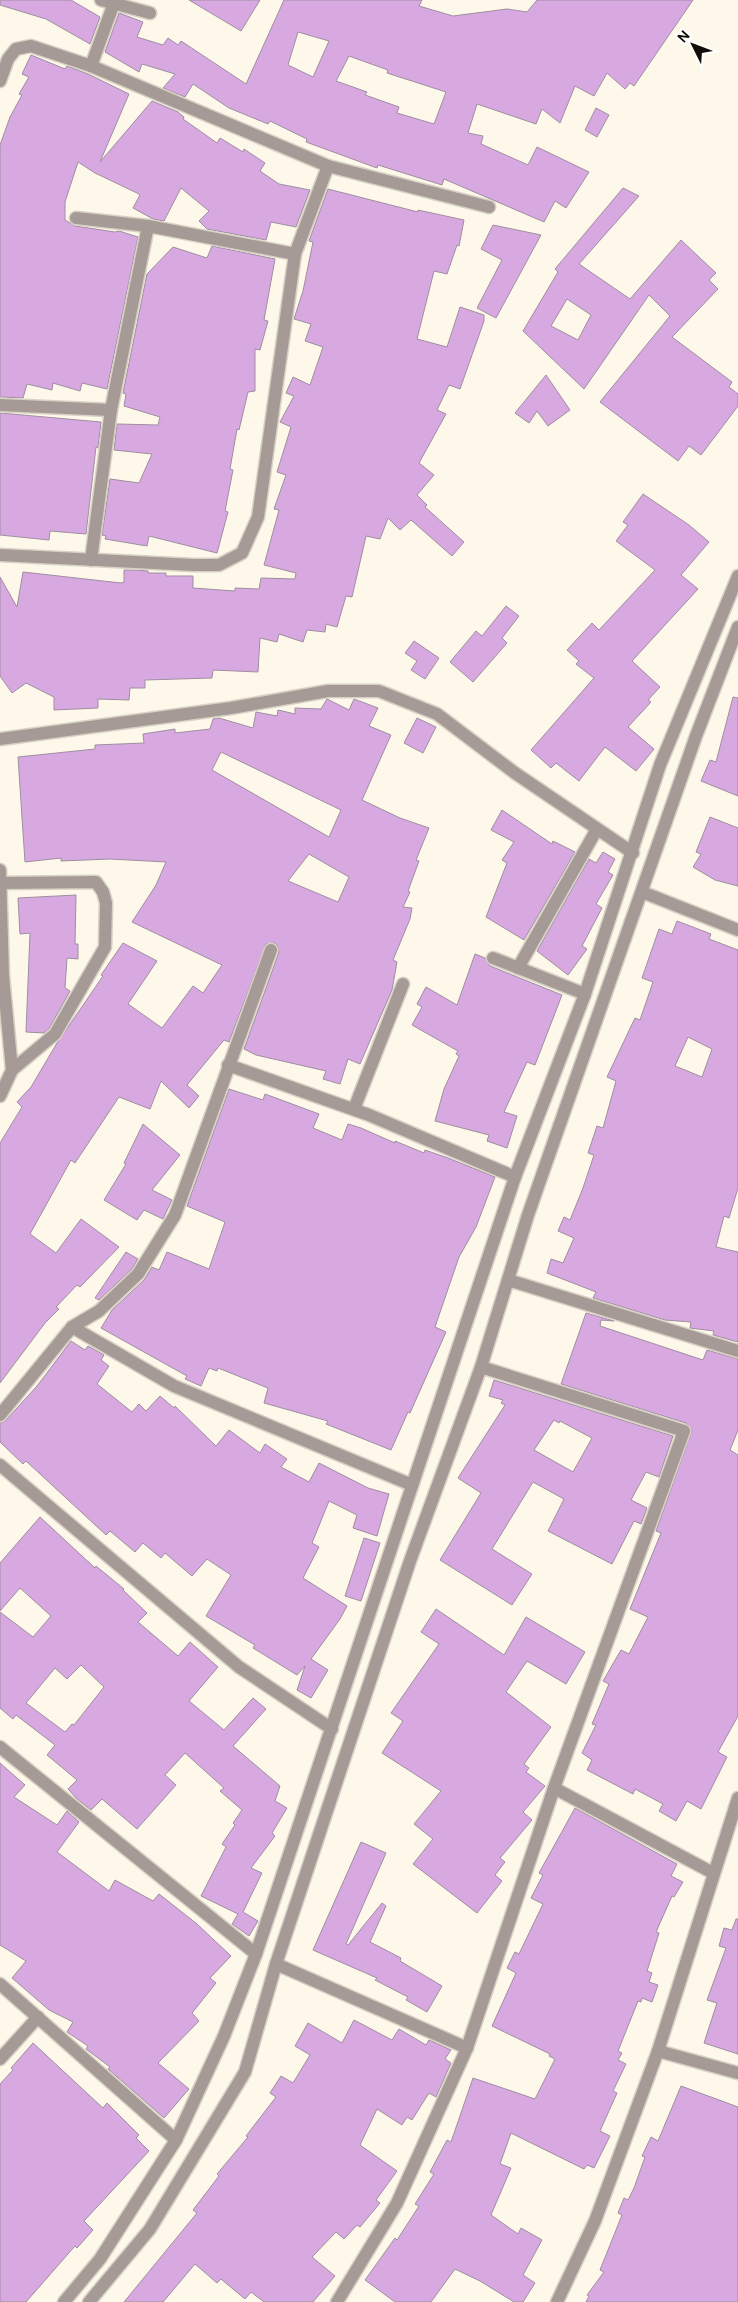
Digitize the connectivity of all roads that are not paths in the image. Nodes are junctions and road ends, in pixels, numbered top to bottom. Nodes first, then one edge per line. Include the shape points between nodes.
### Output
1 (101, 0) edge
2 (114, 3) junction
3 (150, 13) dead end
4 (91, 66) junction
5 (0, 81) edge
6 (328, 166) junction
7 (489, 207) dead end
8 (76, 218) dead end
9 (148, 226) junction
10 (295, 254) junction
11 (0, 405) edge
12 (111, 410) junction
13 (0, 554) edge
14 (91, 560) junction
15 (738, 576) edge
16 (738, 627) edge
17 (0, 739) edge
18 (596, 829) junction
19 (633, 853) junction
20 (0, 870) edge
21 (0, 883) edge
22 (642, 892) junction
23 (738, 930) edge
24 (271, 950) dead end
25 (493, 958) dead end
26 (518, 968) junction
27 (403, 984) dead end
28 (586, 994) junction
29 (228, 1065) junction
30 (12, 1070) junction
31 (0, 1096) edge
32 (354, 1110) junction
33 (515, 1177) junction
34 (508, 1280) junction
35 (72, 1327) junction
36 (738, 1351) edge
37 (480, 1367) junction
38 (0, 1415) edge
39 (0, 1466) edge
40 (412, 1485) junction
41 (332, 1729) junction
42 (0, 1747) edge
43 (554, 1788) junction
44 (738, 1798) edge
45 (713, 1873) junction
46 (256, 1954) junction
47 (276, 1964) junction
48 (0, 1984) edge
49 (38, 2017) junction
50 (467, 2048) junction
51 (658, 2051) junction
52 (0, 2059) edge
53 (738, 2072) edge
54 (176, 2140) junction
55 (64, 2302) edge
56 (89, 2302) edge
57 (337, 2302) edge
58 (557, 2302) edge

1 - 2 street
2 - 3 street
2 - 4 street
4 - 5 street via 31,46 16,49 8,59
4 - 6 street
6 - 7 street
6 - 10 street
8 - 9 street
9 - 10 street
9 - 12 street
10 - 14 street via 258,517 242,554 219,565
11 - 12 street
12 - 14 street
13 - 14 street
15 - 19 street via 660,765
16 - 22 street
17 - 18 street via 231,708 328,691 379,691 437,714
18 - 19 street
18 - 26 street
19 - 28 street
20 - 21 street
21 - 30 street via 3,976
21 - 30 street via 96,882 106,903 105,947 55,1034
22 - 23 street
22 - 34 street
24 - 29 street
25 - 26 street
26 - 28 street
27 - 32 street
28 - 33 street
29 - 32 street
29 - 35 street via 175,1215 138,1274 99,1311
30 - 31 street
32 - 33 street
33 - 40 street
34 - 36 street
34 - 37 street
35 - 38 street
35 - 40 street via 174,1386
37 - 43 street via 684,1431
37 - 47 street via 410,1560
39 - 41 street via 239,1667
40 - 41 street
41 - 46 street
42 - 46 street
43 - 45 street
43 - 50 street
44 - 45 street
45 - 51 street
46 - 54 street via 224,2036
47 - 50 street
47 - 56 street via 245,2072 150,2229
48 - 49 street
49 - 52 street
49 - 54 street
50 - 57 street via 397,2204
51 - 53 street
51 - 58 street via 595,2221
54 - 55 street via 100,2259

